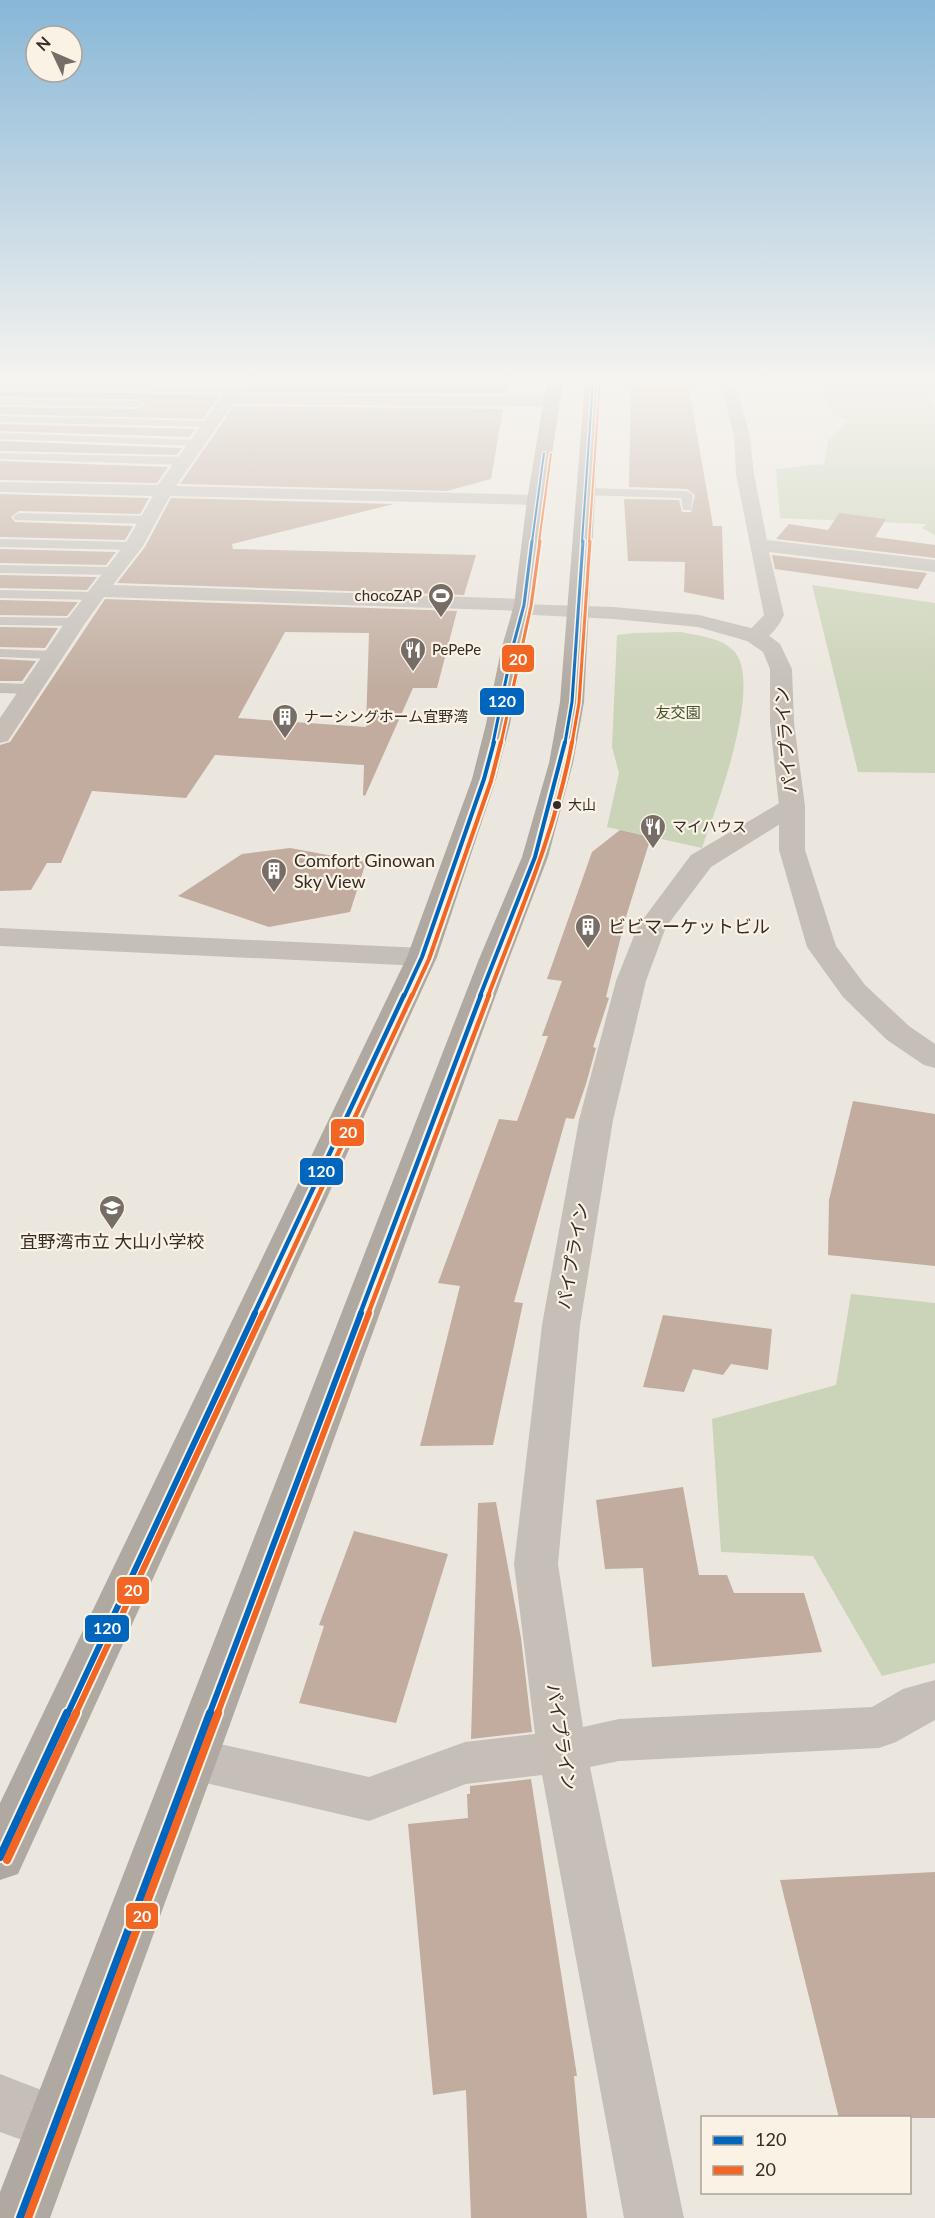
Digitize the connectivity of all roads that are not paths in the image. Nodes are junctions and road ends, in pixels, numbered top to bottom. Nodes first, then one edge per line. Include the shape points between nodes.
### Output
1 (168, 485) edge
2 (540, 485) edge
3 (586, 485) edge
4 (747, 485) edge
5 (0, 487) edge
6 (163, 491) junction
7 (586, 492) junction
8 (537, 500) junction
9 (687, 507) dead end
10 (19, 517) dead end
11 (149, 520) junction
12 (0, 543) edge
13 (758, 545) junction
14 (133, 546) junction
15 (935, 566) edge
16 (0, 569) edge
17 (114, 571) junction
18 (0, 594) edge
19 (97, 594) junction
20 (522, 607) junction
21 (579, 611) junction
22 (0, 621) edge
23 (75, 622) junction
24 (755, 636) junction
25 (0, 654) edge
26 (53, 655) junction
27 (0, 688) edge
28 (30, 689) junction
29 (2, 729) edge
30 (792, 806) junction
31 (0, 937) edge
32 (422, 957) junction
33 (935, 1058) edge
34 (935, 1700) edge
35 (562, 1752) junction
36 (193, 1759) junction
37 (0, 1857) edge
38 (0, 2103) edge
39 (55, 2123) junction
40 (20, 2218) edge
41 (654, 2218) edge

1 - 6 street
2 - 8 highway
3 - 7 highway
4 - 13 street
5 - 6 street
6 - 8 street
6 - 11 street
7 - 9 lane via 687,495
7 - 21 highway
8 - 20 highway
10 - 11 lane
11 - 14 street
12 - 14 lane
13 - 15 street
13 - 24 street via 774,615
14 - 17 street
16 - 17 lane
17 - 19 street
18 - 19 lane
19 - 20 street
19 - 23 street
20 - 21 street
20 - 32 highway via 484,779
21 - 24 street via 699,621
21 - 36 highway via 572,702 561,764 535,857
22 - 23 lane
23 - 26 street
24 - 30 street, パイプライン via 772,650 781,669 782,723
25 - 26 lane
26 - 28 street
27 - 28 lane
28 - 29 street
30 - 33 street via 792,850 822,947 854,991 898,1033
30 - 35 street, パイプライン via 701,861 652,926 631,981 596,1120 561,1325 536,1564
31 - 32 street
32 - 37 highway
34 - 35 street via 920,1703 879,1727 619,1740
35 - 36 street via 465,1763 369,1799
35 - 41 street, パイプライン
36 - 39 highway
38 - 39 street
39 - 40 highway

